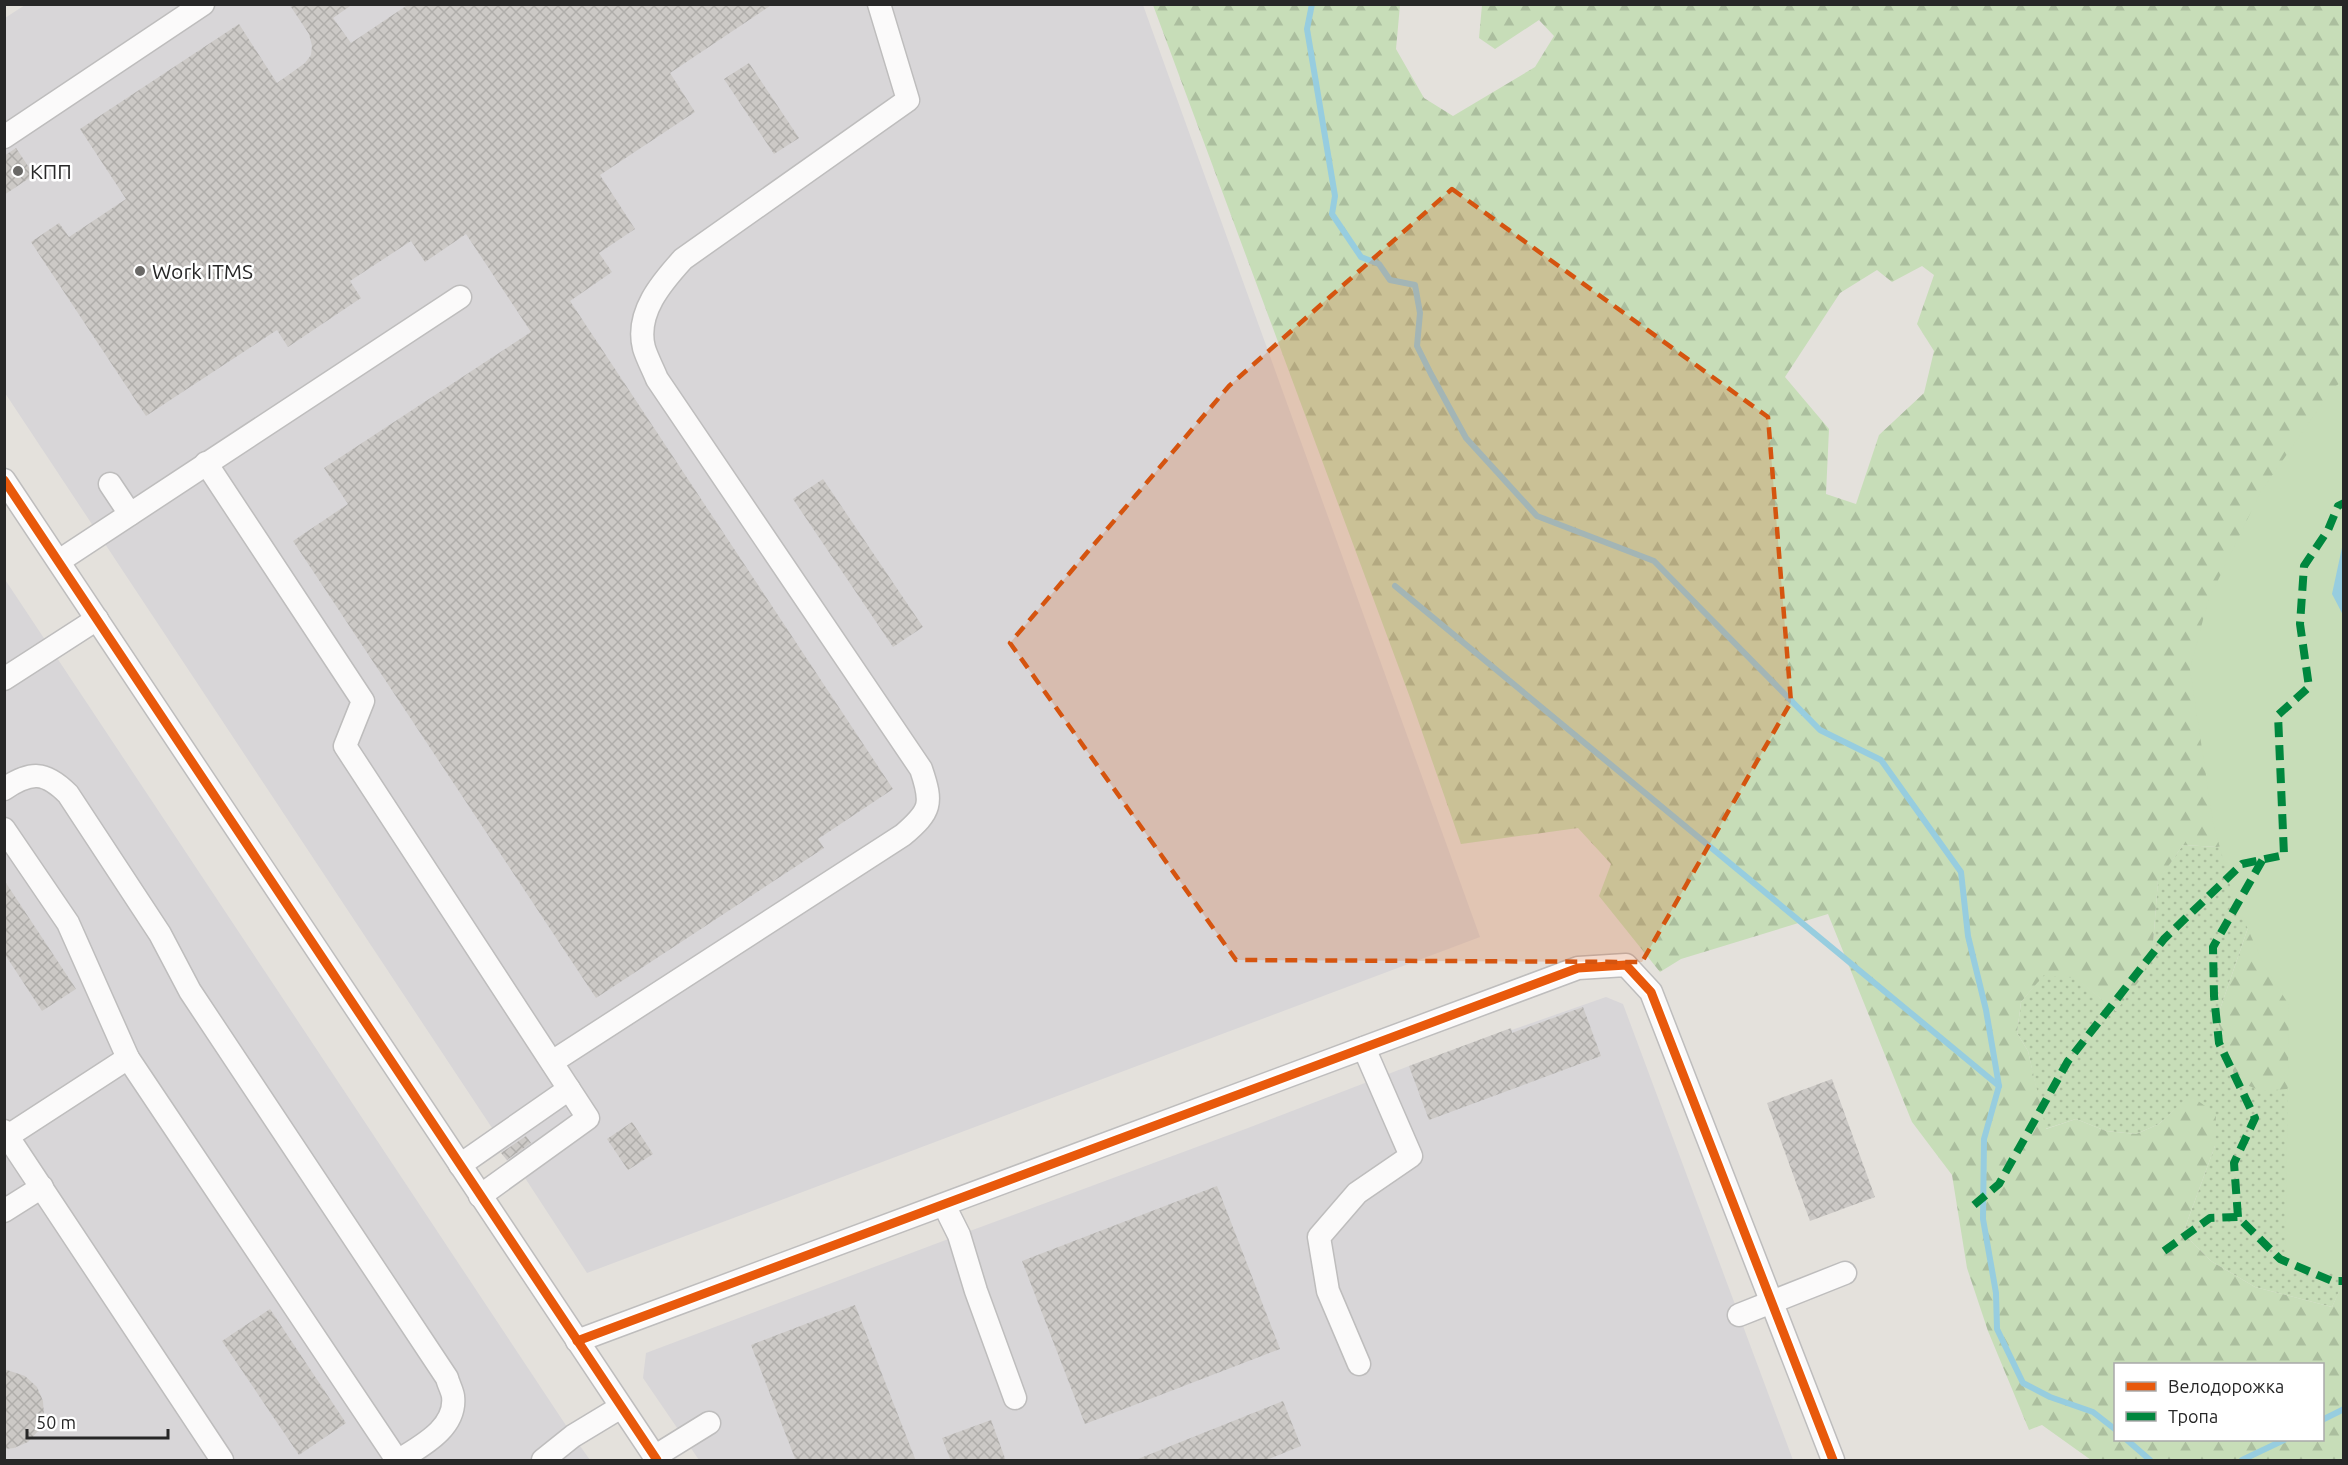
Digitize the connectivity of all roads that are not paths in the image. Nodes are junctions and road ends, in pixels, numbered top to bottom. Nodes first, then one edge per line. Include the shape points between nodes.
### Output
1 (203, 4) edge
2 (879, 4) edge
3 (4, 137) edge
4 (460, 297) dead end
5 (206, 463) junction
6 (4, 480) edge
7 (110, 484) dead end
8 (130, 514) junction
9 (58, 561) junction
10 (97, 619) junction
11 (4, 679) edge
12 (4, 789) edge
13 (4, 829) edge
14 (1364, 1048) junction
15 (128, 1058) junction
16 (552, 1062) junction
17 (569, 1089) junction
18 (6, 1134) edge
19 (460, 1165) junction
20 (42, 1187) junction
21 (480, 1196) junction
22 (944, 1204) junction
23 (4, 1211) edge
24 (1845, 1273) dead end
25 (1772, 1302) junction
26 (1739, 1315) dead end
27 (577, 1341) junction
28 (1359, 1364) dead end
29 (1015, 1398) dead end
30 (621, 1407) junction
31 (709, 1423) dead end
32 (656, 1459) edge
33 (222, 1461) edge
34 (398, 1461) edge
35 (543, 1461) edge
36 (1833, 1461) edge

1 - 3 street
2 - 16 street via 908,100 683,259 660,285 644,317 643,346 657,379 921,769 929,794 922,818
4 - 5 street
5 - 8 street
5 - 16 street via 363,701 345,746
6 - 9 street
7 - 8 street
8 - 9 street
9 - 10 street
10 - 11 street
10 - 19 street
12 - 34 street via 35,775 53,779 68,794 160,934 190,991 447,1378 453,1396 452,1412 445,1425
13 - 15 street via 68,923
14 - 22 street
14 - 25 street via 1578,968 1626,965 1651,992
14 - 28 street via 1411,1155 1357,1193 1319,1237 1328,1291
15 - 18 street
15 - 34 street
16 - 17 street
17 - 19 street
17 - 21 street via 588,1118
18 - 20 street
19 - 21 street
20 - 23 street
20 - 33 street
21 - 27 street
22 - 27 street
22 - 29 street via 959,1234
24 - 25 street
25 - 26 street
25 - 36 street
27 - 30 street
30 - 32 street
30 - 35 street via 573,1436
31 - 32 street

